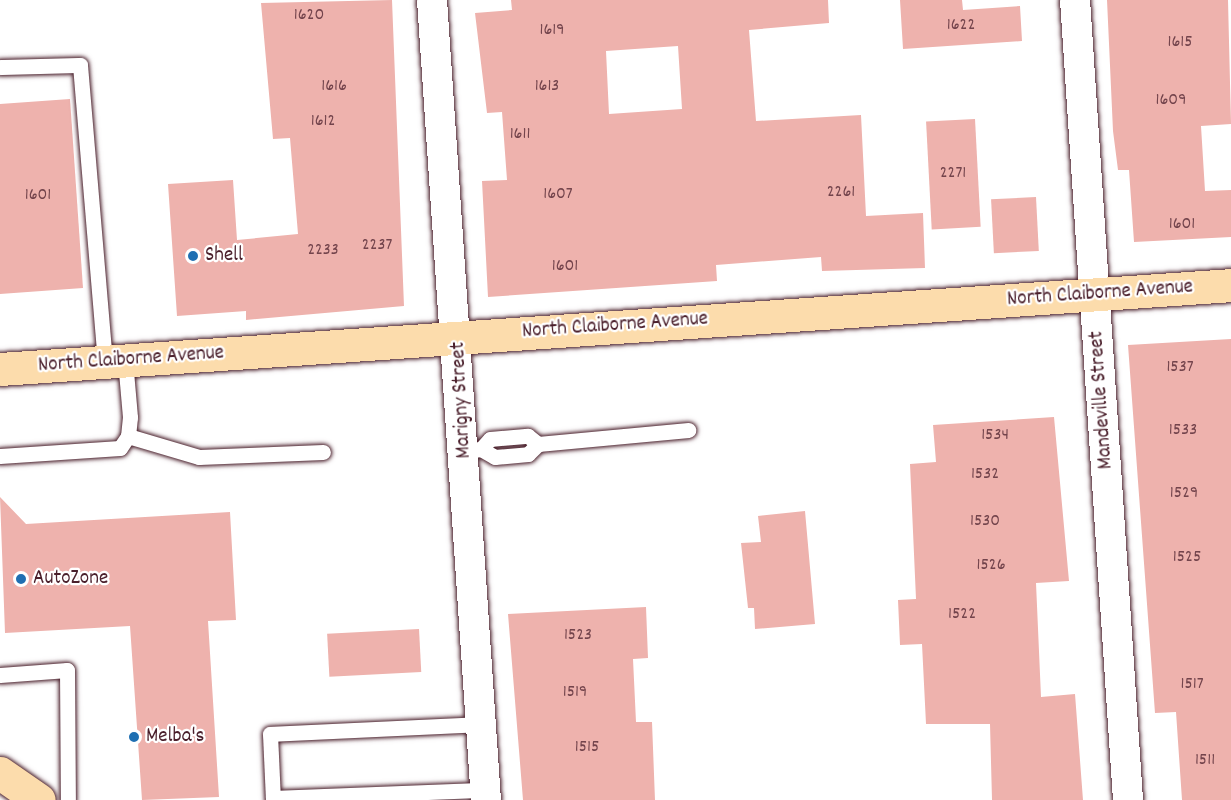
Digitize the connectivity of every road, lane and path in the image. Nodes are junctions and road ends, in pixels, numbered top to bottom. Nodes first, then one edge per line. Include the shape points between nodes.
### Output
1 (432, 0) edge
2 (1075, 0) edge
3 (0, 67) edge
4 (1231, 285) edge
5 (1095, 294) junction
6 (458, 336) junction
7 (115, 361) junction
8 (0, 369) edge
9 (688, 430) dead end
10 (128, 436) junction
11 (473, 450) junction
12 (323, 452) dead end
13 (0, 456) edge
14 (0, 675) edge
15 (481, 724) junction
16 (0, 773) edge
17 (486, 795) edge
18 (273, 799) edge
19 (39, 800) edge
20 (68, 800) edge
21 (1128, 800) edge

1 - 6 street, Marigny Street
2 - 5 street, Mandeville Street
3 - 7 lane via 80,65
4 - 5 main road, North Claiborne Avenue
5 - 6 main road, North Claiborne Avenue
5 - 21 street, Mandeville Street
6 - 7 main road, North Claiborne Avenue
6 - 11 street, Marigny Street
7 - 8 main road, North Claiborne Avenue
7 - 10 lane
9 - 11 lane via 538,444 528,436 490,439
10 - 12 lane via 200,457
10 - 13 lane via 120,448
11 - 15 street, Marigny Street
14 - 20 lane via 67,670
15 - 17 street, Marigny Street
15 - 18 lane via 270,734
16 - 19 main road
17 - 18 lane

